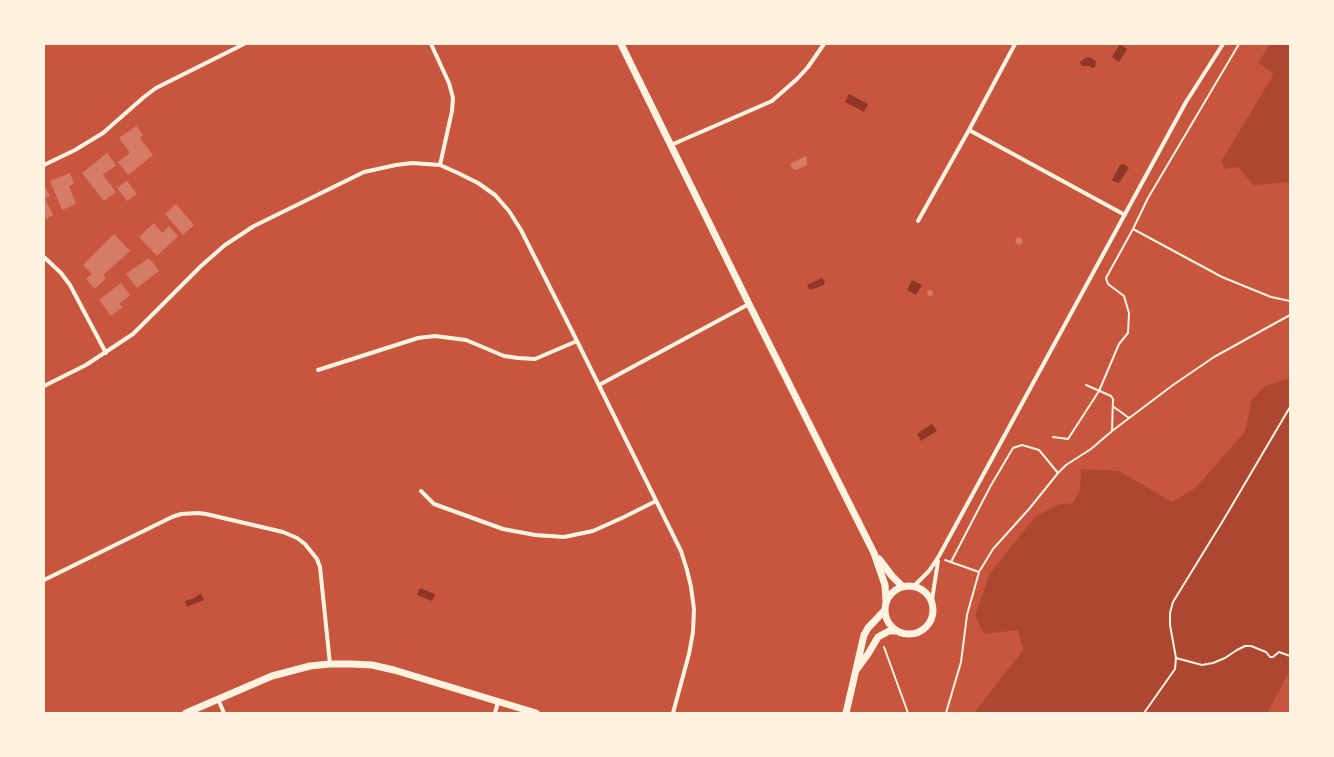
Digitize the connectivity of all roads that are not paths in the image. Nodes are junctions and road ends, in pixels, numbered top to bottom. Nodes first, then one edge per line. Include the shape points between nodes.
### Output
1 (244, 44) edge
2 (431, 44) edge
3 (621, 44) edge
4 (824, 44) edge
5 (1015, 44) edge
6 (1223, 44) edge
7 (969, 130) junction
8 (672, 145) junction
9 (44, 165) edge
10 (440, 165) junction
11 (1125, 215) junction
12 (918, 221) dead end
13 (44, 257) edge
14 (749, 304) junction
15 (578, 341) junction
16 (106, 353) junction
17 (318, 370) dead end
18 (599, 385) junction
19 (44, 386) edge
20 (421, 491) dead end
21 (656, 501) junction
22 (874, 553) junction
23 (939, 556) junction
24 (44, 580) edge
25 (915, 585) junction
26 (902, 586) junction
27 (932, 600) junction
28 (886, 601) junction
29 (884, 611) junction
30 (895, 631) junction
31 (330, 664) junction
32 (856, 670) junction
33 (218, 699) junction
34 (498, 702) junction
35 (186, 713) edge
36 (224, 713) edge
37 (495, 713) edge
38 (536, 713) edge
39 (673, 713) edge
40 (846, 713) edge

1 - 9 street via 156,88 103,133
2 - 10 street via 453,98
3 - 8 street
4 - 8 street via 797,80 772,101
5 - 7 street
6 - 11 street via 1186,102
7 - 11 street
7 - 12 street
8 - 14 street
10 - 15 street via 478,183 509,211
10 - 16 street via 412,163 364,172 254,226 225,245 133,334
11 - 23 street
13 - 16 street via 70,284
14 - 18 street
14 - 22 street
15 - 17 street via 535,359 524,359 504,356 466,340 434,336 418,338
15 - 18 street
16 - 19 street
18 - 21 street
20 - 21 street via 434,504 503,529 564,537 593,531
21 - 39 street via 681,551 694,609 689,654
22 - 26 street
22 - 28 street via 883,579
23 - 25 street
23 - 27 street
24 - 31 street via 172,516 181,514 206,514 283,532 305,544 320,567
25 - 26 street
25 - 27 street via 926,592
26 - 28 street via 890,594
27 - 30 street via 934,613 926,627 910,634
28 - 29 street
29 - 30 street via 885,617
29 - 32 street via 864,635
30 - 32 street via 878,637
31 - 33 street via 291,670
31 - 34 street via 372,665
32 - 40 street
33 - 35 street
33 - 36 street
34 - 37 street
34 - 38 street

